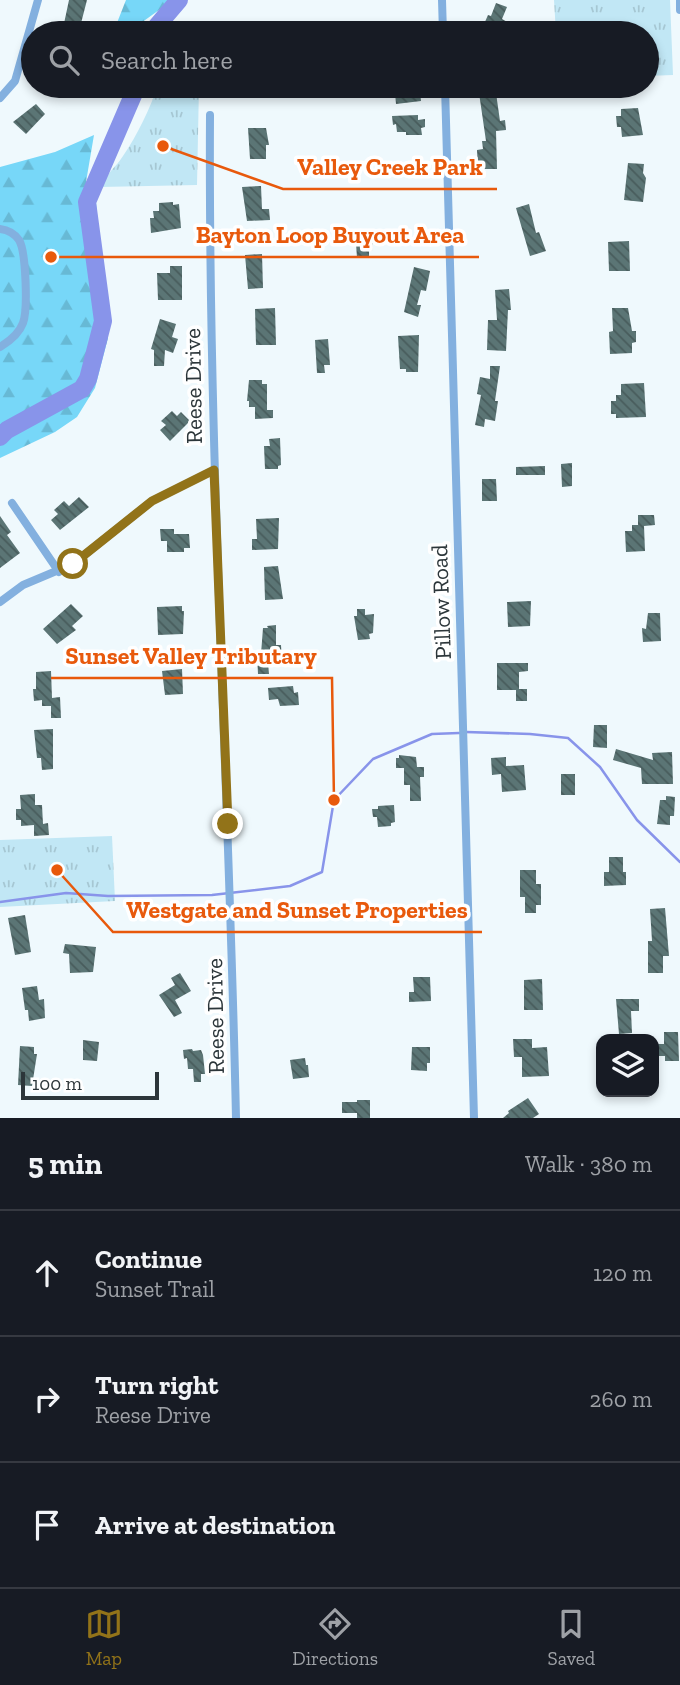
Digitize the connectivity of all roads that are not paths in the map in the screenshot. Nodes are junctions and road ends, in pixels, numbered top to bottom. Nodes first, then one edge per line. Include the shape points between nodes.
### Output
1 (38, 0) edge
2 (442, 0) edge
3 (680, 0) edge
4 (680, 10) edge
5 (32, 21) edge
6 (443, 21) edge
7 (21, 60) edge
8 (0, 98) edge
9 (445, 98) edge
10 (209, 115) dead end
11 (0, 229) edge
12 (0, 347) edge
13 (214, 470) junction
14 (12, 503) dead end
15 (59, 572) junction
16 (0, 602) edge
17 (236, 1118) edge
18 (474, 1118) edge

1 - 5 street
2 - 6 street
3 - 4 street
7 - 8 street via 15,81
9 - 18 street, Pillow Road
10 - 13 street, Reese Drive
11 - 12 street via 13,233 21,245 27,302 18,332
13 - 15 street via 152,501
13 - 17 street, Reese Drive
14 - 15 street
15 - 16 street via 23,585

